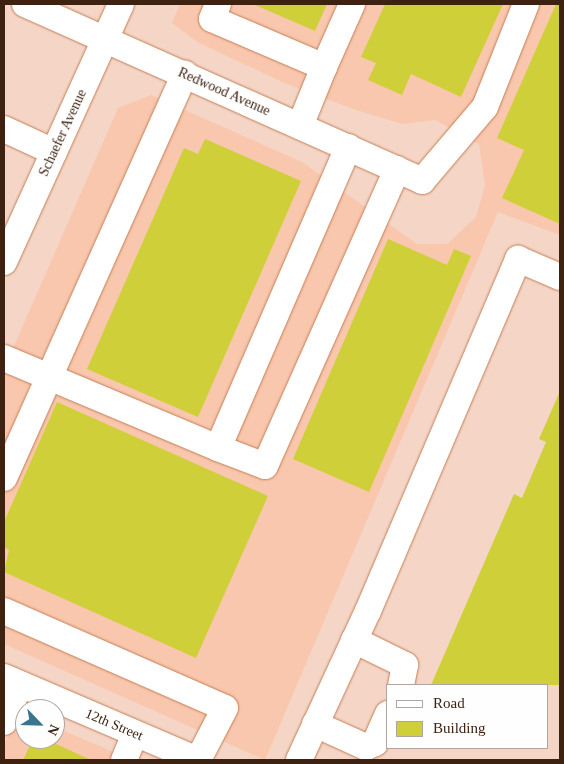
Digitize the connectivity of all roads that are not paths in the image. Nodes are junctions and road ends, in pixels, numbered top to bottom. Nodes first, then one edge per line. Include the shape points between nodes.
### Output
1 (25, 4) edge
2 (121, 4) edge
3 (218, 4) edge
4 (352, 4) edge
5 (526, 4) edge
6 (105, 39) junction
7 (324, 67) junction
8 (185, 74) junction
9 (300, 126) junction
10 (4, 129) edge
11 (348, 148) junction
12 (54, 152) junction
13 (397, 169) junction
14 (4, 262) edge
15 (560, 277) edge
16 (4, 358) edge
17 (47, 377) junction
18 (218, 448) junction
19 (4, 478) edge
20 (4, 611) edge
21 (354, 640) junction
22 (12, 680) edge
23 (400, 684) edge
24 (386, 718) edge
25 (4, 722) edge
26 (315, 724) junction
27 (135, 734) junction
28 (124, 760) edge
29 (198, 760) edge
30 (299, 760) edge

1 - 6 street, Redwood Avenue
2 - 6 street, Schaefer Avenue
3 - 7 street via 212,19
4 - 7 street
5 - 13 street, Redwood Avenue via 484,107 422,181
6 - 8 street, Redwood Avenue
6 - 12 street, Schaefer Avenue
7 - 9 street
8 - 9 street, Redwood Avenue
8 - 17 street
9 - 11 street, Redwood Avenue
10 - 12 street
11 - 13 street, Redwood Avenue
11 - 18 street
12 - 14 street, Schaefer Avenue
13 - 18 street via 265,466
15 - 21 street via 518,260
16 - 17 street
17 - 18 street
17 - 19 street
20 - 29 street via 225,708
21 - 23 street via 405,665
21 - 26 street
22 - 25 street
22 - 27 street, 12th Street
24 - 26 street via 375,743 366,747
26 - 30 street
27 - 28 street
27 - 29 street, 12th Street

